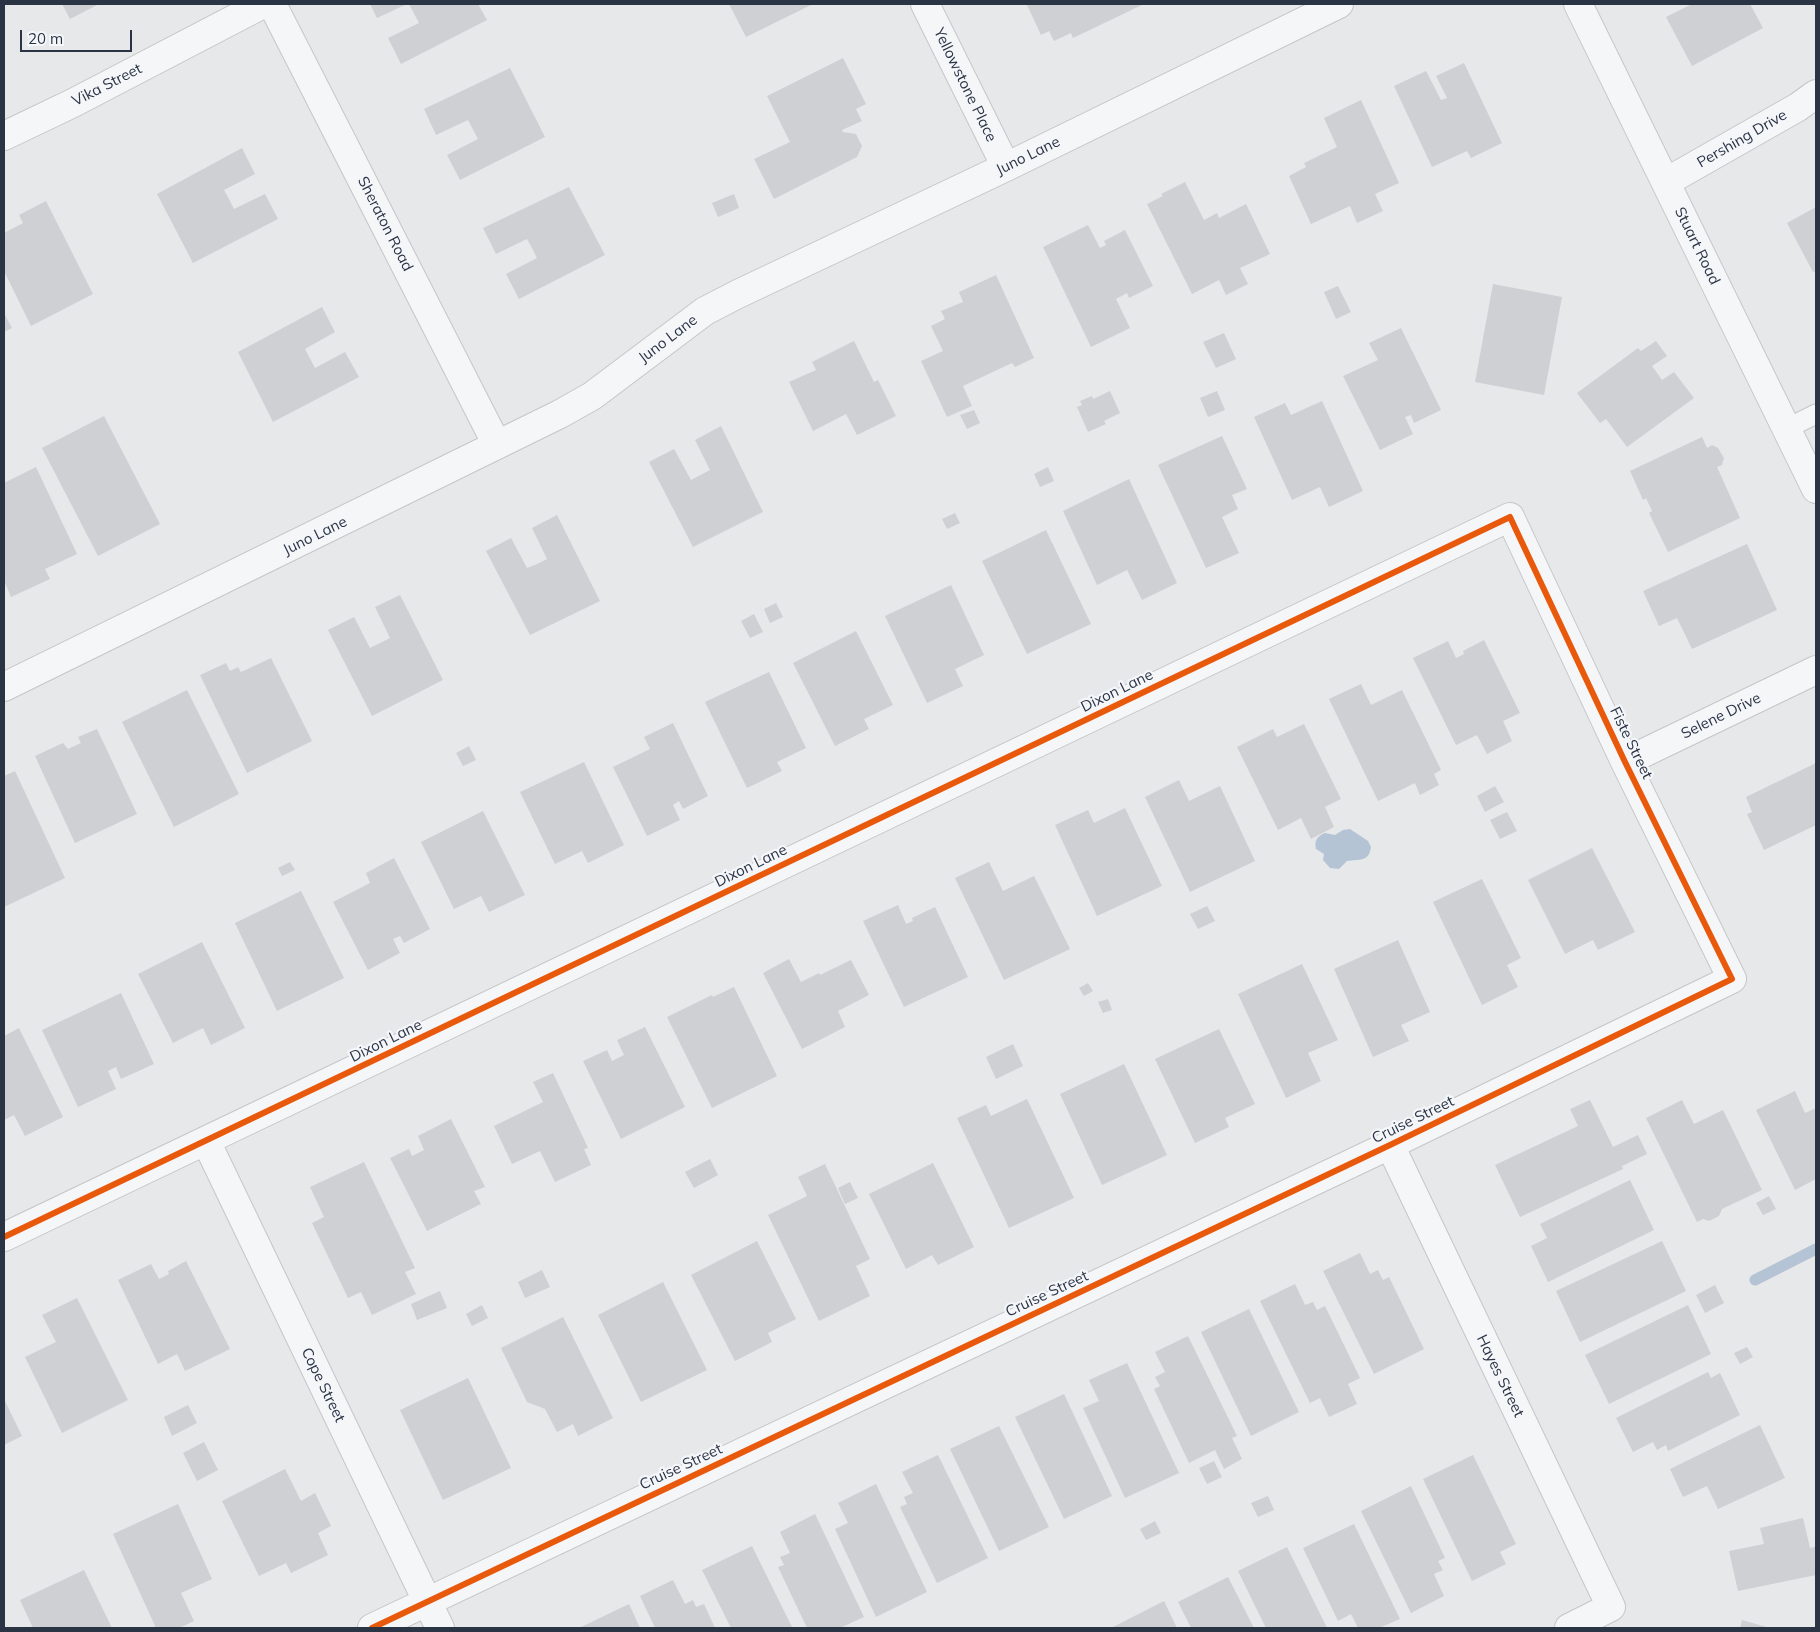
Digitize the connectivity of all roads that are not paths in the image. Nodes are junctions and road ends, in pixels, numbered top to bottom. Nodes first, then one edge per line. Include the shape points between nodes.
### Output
1 (263, 4) edge
2 (272, 4) edge
3 (925, 4) edge
4 (1339, 4) edge
5 (1578, 4) edge
6 (1816, 94) edge
7 (4, 136) edge
8 (1006, 167) junction
9 (1666, 182) junction
10 (1816, 414) edge
11 (1786, 429) junction
12 (497, 445) junction
13 (1816, 488) edge
14 (1510, 517) joint
15 (1816, 670) edge
16 (4, 687) edge
17 (1625, 762) junction
18 (1732, 979) joint
19 (206, 1141) junction
20 (1390, 1146) junction
21 (4, 1237) edge
22 (427, 1602) junction
23 (372, 1628) edge
24 (440, 1628) edge
25 (1569, 1628) edge

1 - 7 street, Vika Street
2 - 12 street, Sheraton Road
3 - 8 street, Yellowstone Place
4 - 8 street, Juno Lane
5 - 9 street, Stuart Road
6 - 9 street, Pershing Drive
8 - 12 street, Juno Lane via 705,311 592,396
9 - 11 street, Stuart Road
10 - 11 lane
11 - 13 street, Stuart Road
12 - 16 street, Juno Lane
14 - 17 street, Fiste Street
14 - 19 street, Dixon Lane
15 - 17 street, Selene Drive
17 - 18 street, Fiste Street
18 - 20 street, Cruise Street
19 - 21 street, Dixon Lane
19 - 22 street, Cope Street
20 - 22 street, Cruise Street
20 - 25 street, Hayes Street via 1611,1607
22 - 23 street, Cruise Street
22 - 24 street, Cope Street

